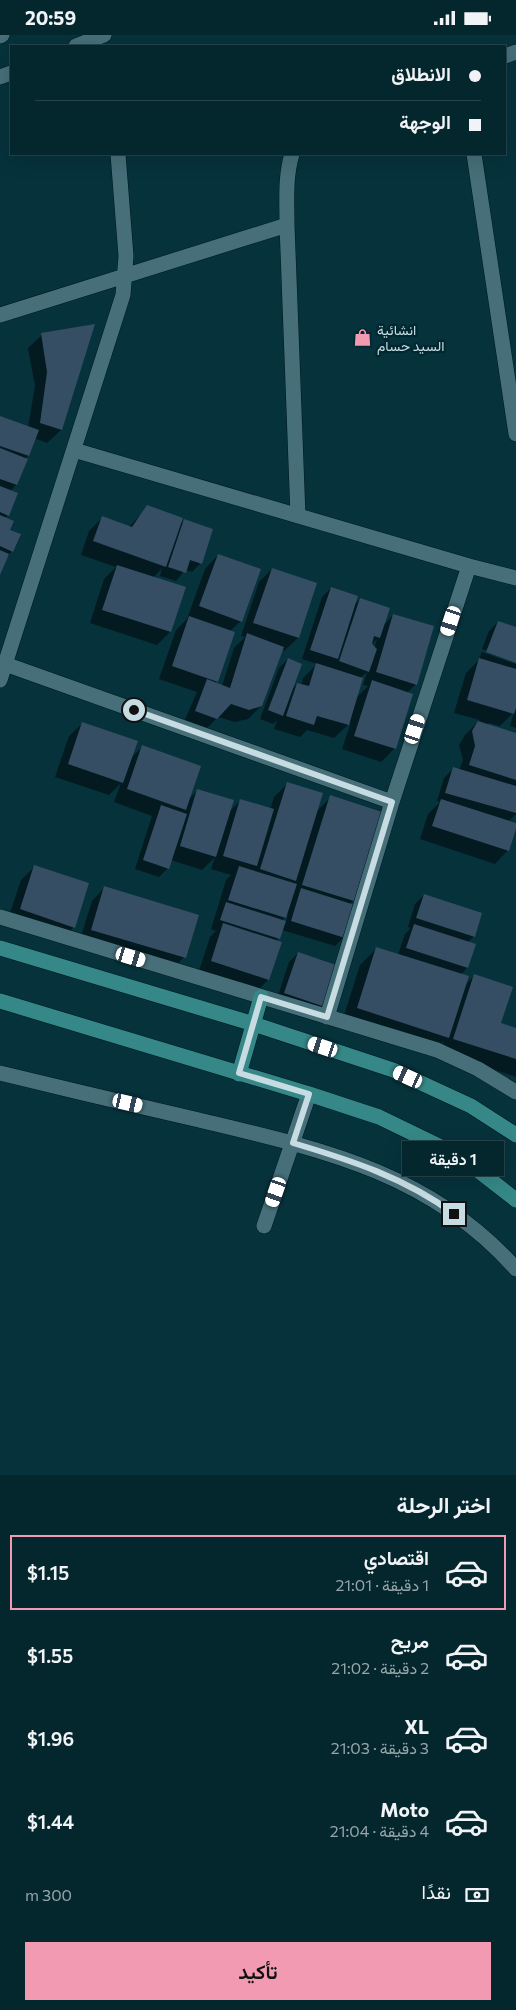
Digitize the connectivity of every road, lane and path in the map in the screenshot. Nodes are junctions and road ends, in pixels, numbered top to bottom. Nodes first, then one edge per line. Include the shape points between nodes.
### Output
1 (105, 35) edge
2 (79, 45) edge
3 (118, 155) edge
4 (292, 155) edge
5 (474, 155) edge
6 (286, 225) junction
7 (126, 274) junction
8 (0, 315) edge
9 (516, 434) edge
10 (74, 450) junction
11 (298, 516) junction
12 (469, 566) junction
13 (516, 578) edge
14 (5, 664) junction
15 (0, 680) edge
16 (392, 802) junction
17 (0, 917) edge
18 (0, 948) edge
19 (261, 997) junction
20 (0, 1001) edge
21 (327, 1017) junction
22 (254, 1024) junction
23 (0, 1073) edge
24 (239, 1073) junction
25 (516, 1092) edge
26 (309, 1094) junction
27 (516, 1135) edge
28 (293, 1143) junction
29 (516, 1200) edge
30 (264, 1226) dead end
31 (516, 1269) edge

1 - 2 street
3 - 7 street
4 - 6 street via 288,167
5 - 9 street
6 - 7 street
6 - 11 street
7 - 8 street
7 - 10 street via 118,315
10 - 11 street
10 - 14 street
11 - 12 street
12 - 13 street
12 - 16 street
14 - 15 street
14 - 16 street
16 - 21 street
17 - 19 street
18 - 22 main road
19 - 21 street
19 - 22 main road
20 - 24 main road
21 - 25 street via 437,1050
22 - 24 main road
22 - 27 main road via 393,1070 471,1106
23 - 28 street
24 - 26 main road
26 - 28 street
26 - 29 main road via 379,1117 412,1132 475,1168
28 - 30 street
28 - 31 street via 355,1161 399,1180 472,1228

